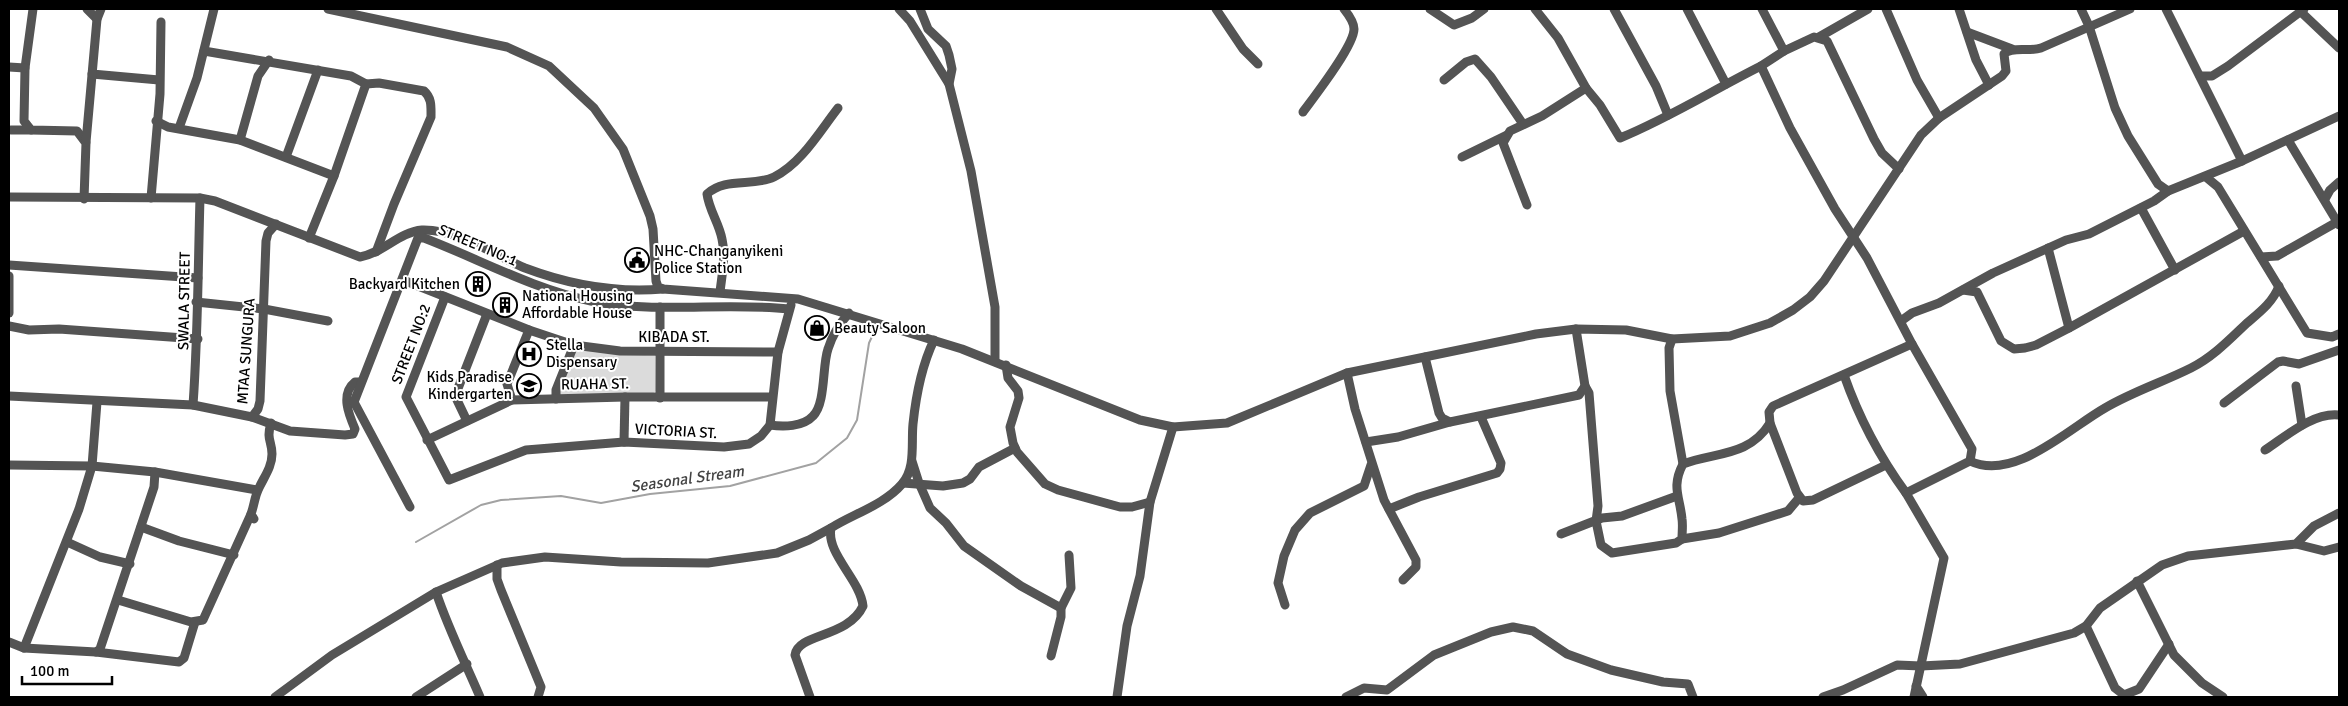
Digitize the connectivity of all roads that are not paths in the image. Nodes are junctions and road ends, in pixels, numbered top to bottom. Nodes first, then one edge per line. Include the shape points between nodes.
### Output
1 (34, 9) edge
2 (87, 9) edge
3 (101, 9) edge
4 (214, 9) edge
5 (328, 9) edge
6 (899, 9) edge
7 (920, 9) edge
8 (1216, 9) edge
9 (1344, 9) edge
10 (1430, 9) edge
11 (1484, 9) edge
12 (1535, 9) edge
13 (1614, 9) edge
14 (1688, 9) edge
15 (1762, 9) edge
16 (1868, 9) edge
17 (1886, 9) edge
18 (1959, 9) edge
19 (2081, 9) edge
20 (2130, 9) edge
21 (2166, 9) edge
22 (2303, 10) edge
23 (98, 19) junction
24 (161, 22) dead end
25 (2089, 26) junction
26 (1967, 32) junction
27 (1819, 38) junction
28 (2339, 48) edge
29 (2012, 49) junction
30 (204, 51) junction
31 (1784, 51) junction
32 (270, 60) junction
33 (1258, 64) dead end
34 (1760, 66) junction
35 (9, 68) edge
36 (25, 68) junction
37 (318, 70) junction
38 (92, 74) junction
39 (2200, 76) junction
40 (2212, 76) junction
41 (160, 80) junction
42 (1444, 80) dead end
43 (366, 84) junction
44 (950, 84) junction
45 (1726, 84) junction
46 (1989, 85) junction
47 (1586, 88) junction
48 (2206, 88) junction
49 (838, 108) dead end
50 (1303, 112) dead end
51 (1668, 115) junction
52 (2339, 116) edge
53 (1939, 118) junction
54 (24, 121) junction
55 (156, 121) junction
56 (1523, 124) junction
57 (168, 127) junction
58 (179, 128) junction
59 (10, 130) edge
60 (31, 130) junction
61 (1506, 135) junction
62 (155, 137) junction
63 (240, 140) junction
64 (2288, 140) junction
65 (86, 143) junction
66 (286, 157) junction
67 (1462, 157) dead end
68 (2242, 161) junction
69 (1899, 168) junction
70 (334, 176) junction
71 (2206, 177) junction
72 (2339, 182) edge
73 (2168, 191) junction
74 (9, 197) edge
75 (151, 198) junction
76 (200, 198) junction
77 (84, 199) junction
78 (2325, 199) junction
79 (1527, 205) dead end
80 (2141, 208) junction
81 (2338, 223) edge
82 (276, 224) junction
83 (2244, 231) junction
84 (1855, 237) junction
85 (309, 238) junction
86 (2048, 248) junction
87 (376, 252) junction
88 (2261, 257) junction
89 (2273, 257) junction
90 (9, 265) edge
91 (2174, 270) junction
92 (2269, 270) junction
93 (9, 276) edge
94 (198, 278) junction
95 (403, 280) junction
96 (2279, 286) junction
97 (663, 289) junction
98 (1963, 290) junction
99 (720, 292) junction
100 (444, 296) junction
101 (795, 298) junction
102 (196, 302) junction
103 (660, 307) junction
104 (264, 309) junction
105 (789, 309) junction
106 (9, 312) edge
107 (848, 313) junction
108 (487, 314) junction
109 (328, 321) dead end
110 (1901, 321) junction
111 (9, 326) edge
112 (2069, 328) junction
113 (529, 330) junction
114 (1576, 330) junction
115 (2339, 334) edge
116 (198, 339) junction
117 (1672, 339) junction
118 (934, 340) junction
119 (1912, 344) junction
120 (574, 345) junction
121 (2339, 350) edge
122 (660, 352) junction
123 (778, 352) junction
124 (1425, 357) junction
125 (995, 360) junction
126 (1006, 365) junction
127 (1347, 373) junction
128 (1844, 375) junction
129 (360, 382) junction
130 (1585, 386) junction
131 (2296, 386) dead end
132 (9, 396) edge
133 (625, 396) junction
134 (771, 397) junction
135 (556, 398) junction
136 (660, 398) junction
137 (512, 400) junction
138 (97, 402) junction
139 (2224, 403) dead end
140 (193, 404) junction
141 (2339, 415) edge
142 (252, 417) junction
143 (1481, 417) junction
144 (467, 421) junction
145 (1450, 422) junction
146 (271, 423) junction
147 (1770, 423) junction
148 (770, 425) junction
149 (2302, 425) junction
150 (1173, 427) junction
151 (428, 440) junction
152 (624, 442) junction
153 (1366, 442) junction
154 (1015, 448) junction
155 (2265, 450) dead end
156 (912, 460) junction
157 (1970, 461) junction
158 (1371, 464) junction
159 (1683, 464) junction
160 (9, 465) edge
161 (1886, 465) junction
162 (92, 466) junction
163 (155, 472) junction
164 (450, 480) joint
165 (903, 483) junction
166 (918, 483) junction
167 (257, 490) junction
168 (1906, 493) junction
169 (1676, 496) junction
170 (1799, 498) junction
171 (1150, 502) junction
172 (410, 507) dead end
173 (1389, 509) junction
174 (2339, 513) edge
175 (1596, 521) junction
176 (141, 527) junction
177 (830, 528) junction
178 (1560, 534) dead end
179 (1682, 539) junction
180 (67, 542) junction
181 (2296, 544) junction
182 (2339, 547) edge
183 (234, 555) junction
184 (1069, 555) dead end
185 (130, 564) junction
186 (497, 566) junction
187 (1403, 580) dead end
188 (2137, 581) junction
189 (436, 592) junction
190 (118, 600) junction
191 (1285, 605) dead end
192 (1061, 608) junction
193 (195, 622) junction
194 (2086, 626) junction
195 (9, 642) edge
196 (2169, 644) junction
197 (24, 648) junction
198 (96, 652) junction
199 (1051, 656) dead end
200 (467, 664) junction
201 (1921, 666) junction
202 (1916, 686) junction
203 (275, 697) edge
204 (416, 697) edge
205 (480, 697) edge
206 (538, 697) edge
207 (810, 697) edge
208 (1117, 697) edge
209 (1346, 697) edge
210 (1693, 697) edge
211 (1823, 697) edge
212 (1914, 697) edge
213 (1923, 697) edge
214 (2223, 697) edge

1 - 36 street
2 - 23 street
3 - 23 street
4 - 30 street
5 - 97 street via 507,47 549,66 594,108 613,131 623,150 650,216 656,281
6 - 44 street
7 - 44 street via 928,28 946,46 952,69
8 - 33 street via 1243,49
9 - 50 street via 1352,21 1352,36
10 - 11 street via 1454,25
12 - 47 street via 1558,38
13 - 51 street
14 - 45 street
15 - 31 street
16 - 27 street
17 - 53 street via 1917,80
18 - 26 street
19 - 25 street
20 - 25 street
21 - 39 street
22 - 28 street
22 - 40 street
23 - 38 street
24 - 41 street
25 - 29 street via 2032,51
25 - 73 street via 2114,108 2158,184
26 - 29 street
26 - 46 street
27 - 31 street via 1814,37
27 - 69 street via 1827,41 1878,146
29 - 46 street via 2004,54 2006,71
30 - 32 street
30 - 58 street
31 - 34 street
32 - 37 street
32 - 63 street via 258,76
34 - 45 street
34 - 84 street via 1790,128 1835,209
35 - 36 street
36 - 54 street
37 - 43 street via 351,76
37 - 66 street
38 - 41 street
38 - 65 street
39 - 40 street
39 - 48 street
40 - 48 street
41 - 55 street
42 - 56 street via 1466,62 1475,59
43 - 70 street
43 - 87 street via 379,83 424,92 431,104 431,117
44 - 125 street via 972,171 994,298
45 - 51 street
46 - 53 street
47 - 51 street via 1620,138
47 - 56 street
48 - 68 street
49 - 99 street via 812,142 776,176 760,182 713,188 707,194 724,253
52 - 64 street
53 - 69 street via 1921,135
54 - 59 street
54 - 60 street
55 - 57 street
55 - 62 street
56 - 61 street
57 - 58 street
57 - 62 street
58 - 63 street
59 - 60 street
60 - 65 street via 77,131
61 - 67 street
61 - 79 street via 1503,144
62 - 75 street
63 - 66 street
64 - 68 street
64 - 78 street
65 - 77 street
66 - 70 street
68 - 71 street
69 - 84 street
70 - 85 street
71 - 73 street
71 - 83 street via 2218,187
72 - 78 street
73 - 80 street
74 - 77 street
75 - 76 street
75 - 77 street
76 - 82 street
76 - 94 street, SWALA STREET
78 - 81 street
80 - 86 street via 2089,234
80 - 91 street
81 - 89 street
82 - 85 street
82 - 104 street, MTAA SUNGURA via 266,241
83 - 88 street
83 - 91 street
84 - 110 street
84 - 117 street via 1824,281 1793,310 1770,323 1730,336
85 - 87 street via 360,258
86 - 98 street
86 - 112 street
87 - 97 street via 412,232 425,230 461,237 526,268 575,283 632,292
88 - 89 street
88 - 92 street
89 - 92 street
90 - 94 street
91 - 112 street
92 - 96 street
93 - 106 street
94 - 102 street, SWALA STREET
95 - 100 street, KIBADA ST.
95 - 103 street, STREET NO:1 via 415,242 420,237 564,294 620,305
95 - 129 street, STREET NO:1
96 - 115 street via 2307,333 2332,337
96 - 157 street via 2266,306 2214,354 2192,368 2106,407 2026,457 1994,467
97 - 99 street
98 - 110 street
98 - 112 street via 1977,292 2001,341 2008,347 2036,346
99 - 101 street
100 - 108 street, KIBADA ST.
100 - 151 street, STREET NO:2 via 406,397
101 - 105 street
101 - 107 street
102 - 104 street
102 - 116 street, SWALA STREET
103 - 105 street, STREET NO:1
103 - 122 street
104 - 109 street
104 - 142 street, MTAA SUNGURA via 260,401
105 - 123 street
107 - 118 street
107 - 148 street via 828,350 821,397 814,416 805,422 787,426
108 - 113 street, KIBADA ST.
108 - 144 street via 457,391 457,400
110 - 119 street
111 - 116 street via 29,330 59,329
113 - 120 street, KIBADA ST.
113 - 137 street via 507,384
114 - 117 street via 1626,330
114 - 124 street
114 - 130 street
116 - 140 street, SWALA STREET
117 - 159 street via 1669,348 1670,391
118 - 125 street
118 - 156 street via 924,360 919,382
119 - 128 street
119 - 157 street via 1972,450
120 - 122 street, KIBADA ST.
120 - 135 street via 556,390
121 - 139 street via 2299,364 2278,362
122 - 123 street, KIBADA ST.
122 - 136 street
123 - 134 street
124 - 127 street
124 - 145 street via 1439,413
125 - 126 street
126 - 150 street via 1140,420
126 - 154 street via 1008,378 1019,398 1010,427
127 - 150 street via 1234,421
127 - 153 street
128 - 147 street via 1773,406
128 - 161 street via 1856,408
129 - 146 street via 351,385 346,403 355,430 353,434 290,431
129 - 172 street, STREET NO:1 via 354,402
130 - 143 street via 1579,395 1571,398
130 - 175 street via 1589,392 1598,506
131 - 149 street
132 - 138 street, MTAA SUNGURA
133 - 135 street, RUAHA ST.
133 - 136 street, RUAHA ST.
133 - 152 street
134 - 136 street, RUAHA ST.
134 - 148 street
135 - 137 street, RUAHA ST.
137 - 144 street, RUAHA ST.
138 - 140 street, MTAA SUNGURA
138 - 162 street
140 - 142 street, MTAA SUNGURA
141 - 149 street via 2328,415
142 - 146 street
143 - 145 street
143 - 173 street via 1501,463 1500,469
144 - 151 street, RUAHA ST.
145 - 153 street via 1398,437
146 - 167 street via 267,436 272,456
147 - 159 street via 1761,436 1732,453
147 - 170 street
148 - 152 street, VICTORIA ST. via 757,439 739,446
149 - 155 street
150 - 171 street
151 - 164 street, STREET NO:2
152 - 164 street, VICTORIA ST. via 526,450
153 - 158 street
154 - 166 street via 979,467 963,483 943,486
154 - 171 street via 1045,484 1058,490 1120,507
156 - 165 street
156 - 166 street
157 - 168 street
158 - 173 street
158 - 191 street via 1364,486 1310,513 1295,530 1284,556 1278,583
159 - 169 street via 1678,472
160 - 162 street
161 - 168 street
161 - 170 street via 1813,500
162 - 163 street
162 - 180 street
163 - 167 street
163 - 176 street via 154,488
165 - 166 street
165 - 177 street via 872,506
166 - 192 street via 930,508 964,546 1015,582
167 - 183 street via 252,517
168 - 201 street via 1944,558
169 - 175 street via 1622,516
169 - 179 street via 1683,520
170 - 179 street via 1788,511 1719,533
171 - 208 street via 1140,576 1126,626
173 - 187 street via 1416,560 1416,567
174 - 181 street via 2314,526
175 - 178 street
175 - 179 street via 1601,545 1612,553
176 - 183 street
176 - 185 street
177 - 186 street via 777,553 708,563 545,557
177 - 207 street via 830,539 858,588 863,606 850,624 802,642 795,650
180 - 185 street via 100,557
180 - 197 street
181 - 182 street via 2324,551
181 - 188 street via 2188,556 2162,565
183 - 193 street via 203,620
184 - 192 street via 1071,588
185 - 190 street
186 - 189 street
186 - 206 street via 501,590 541,687
188 - 194 street via 2100,608
188 - 196 street
189 - 200 street
189 - 203 street via 332,655
190 - 193 street
190 - 198 street via 103,646
192 - 199 street
193 - 198 street via 180,662
194 - 196 street via 2115,688 2124,695 2139,689
194 - 201 street via 1960,664
195 - 197 street
196 - 214 street via 2178,660 2202,683
197 - 198 street
200 - 204 street
200 - 205 street
201 - 202 street
201 - 211 street via 1897,665
202 - 212 street
202 - 213 street
209 - 210 street via 1364,688 1387,690 1434,655 1490,632 1513,627 1534,631 1567,654 1611,670 1663,682 1688,684

